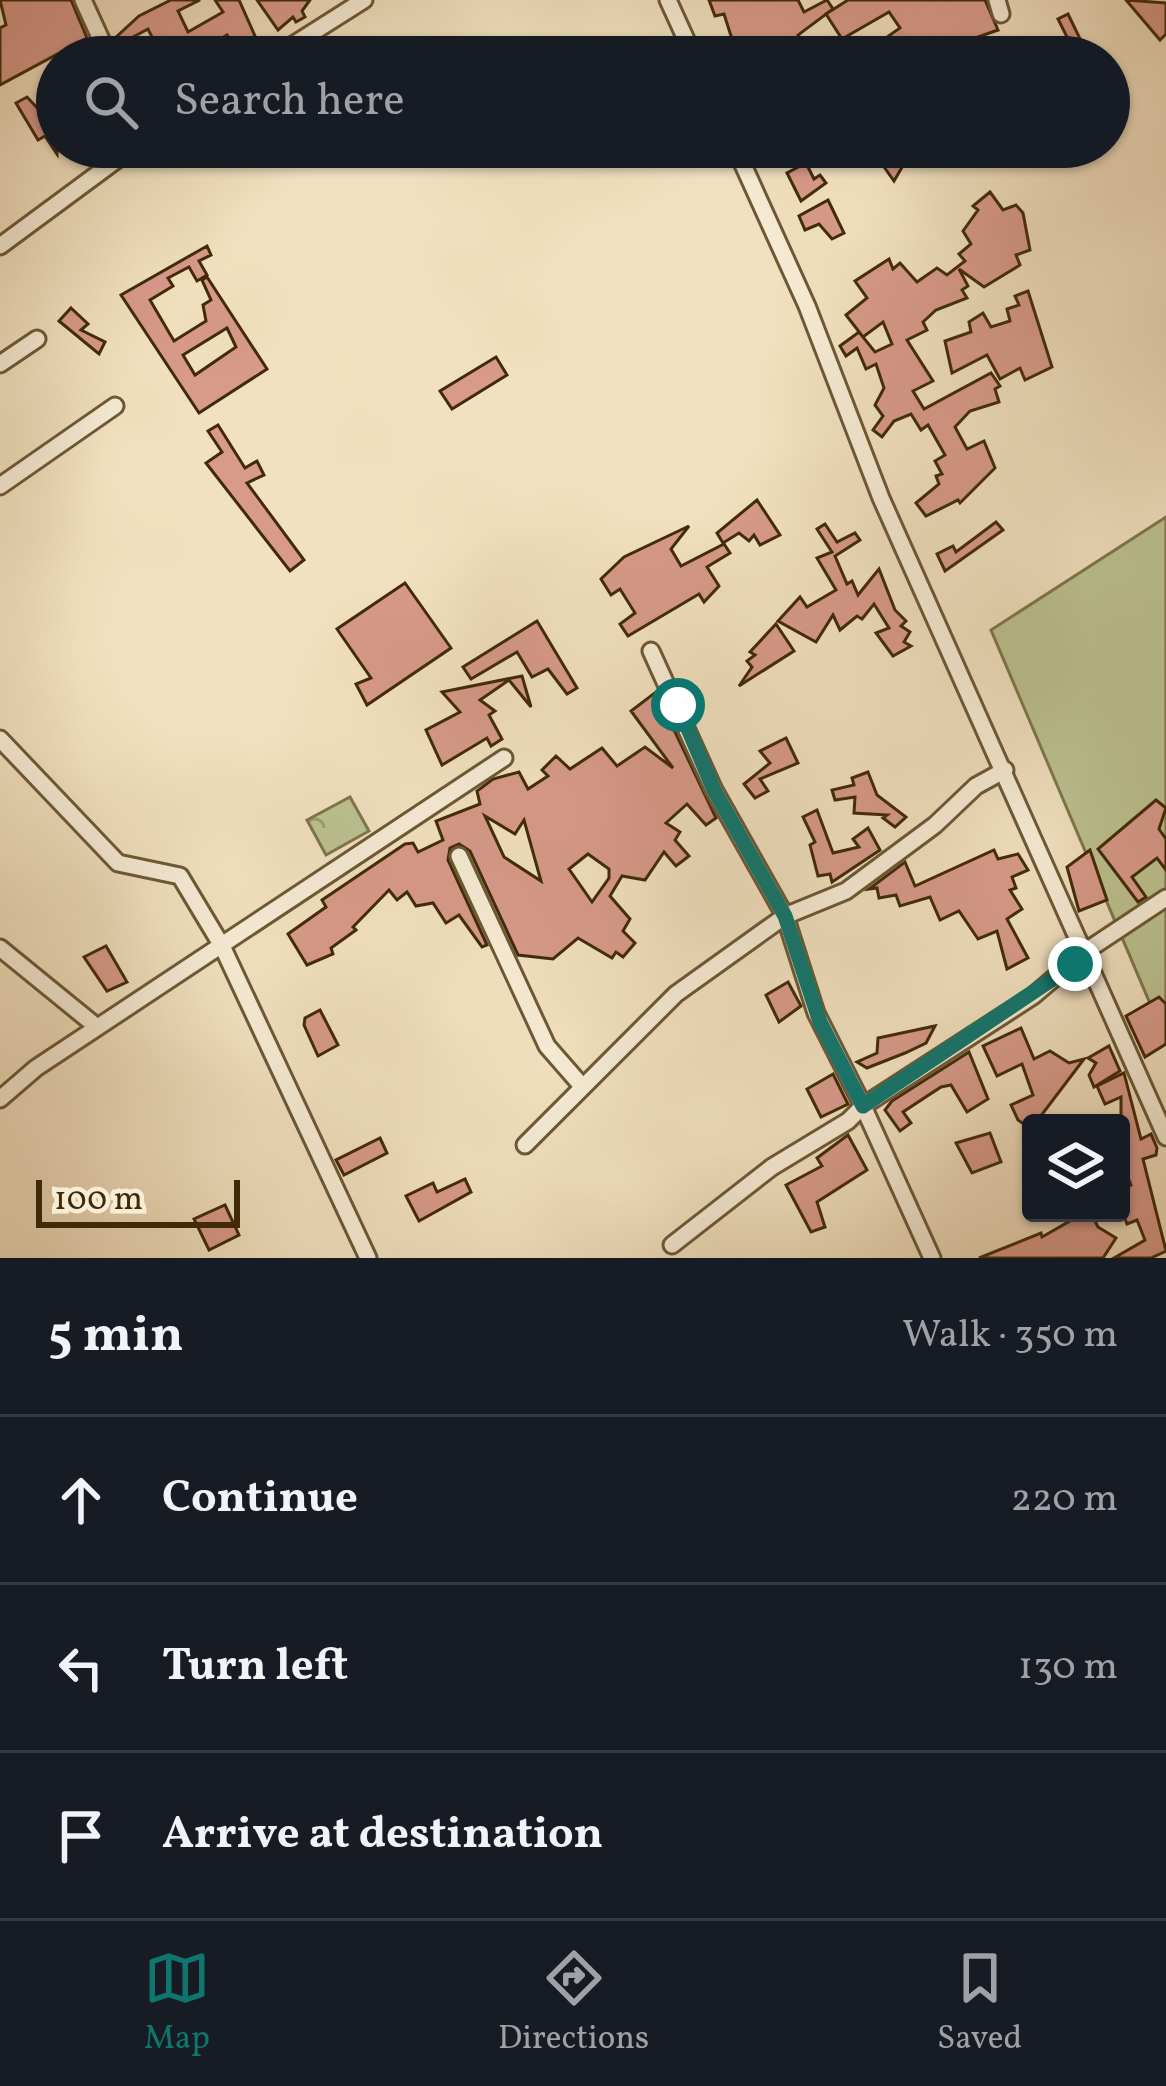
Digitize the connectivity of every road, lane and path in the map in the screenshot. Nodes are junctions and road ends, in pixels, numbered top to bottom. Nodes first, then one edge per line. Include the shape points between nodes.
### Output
1 (83, 0) edge
2 (364, 0) edge
3 (688, 0) edge
4 (670, 3) edge
5 (99, 36) edge
6 (307, 36) edge
7 (685, 36) edge
8 (106, 168) edge
9 (745, 168) edge
10 (0, 246) edge
11 (37, 339) dead end
12 (0, 364) edge
13 (116, 406) dead end
14 (0, 486) edge
15 (651, 651) dead end
16 (0, 739) edge
17 (503, 758) dead end
18 (1005, 770) junction
19 (459, 856) dead end
20 (1166, 898) edge
21 (785, 916) junction
22 (222, 946) junction
23 (0, 948) edge
24 (1086, 951) junction
25 (97, 1027) junction
26 (581, 1085) junction
27 (0, 1099) edge
28 (863, 1106) junction
29 (1166, 1137) edge
30 (525, 1145) dead end
31 (672, 1245) dead end
32 (368, 1258) edge
33 (932, 1258) edge

1 - 5 street
2 - 6 street
3 - 4 street
4 - 7 street
8 - 10 street
9 - 18 street
11 - 12 street
13 - 14 street
15 - 21 street via 714,790
16 - 22 street via 118,863 180,876
17 - 22 street
18 - 21 street via 846,891
18 - 24 street
19 - 26 street via 547,1046
20 - 24 street
21 - 26 street via 676,994
21 - 28 street via 820,1022
22 - 25 street
22 - 32 street
23 - 25 street
24 - 28 street via 1034,996
24 - 29 street
25 - 27 street
26 - 30 street
28 - 31 street
28 - 33 street

